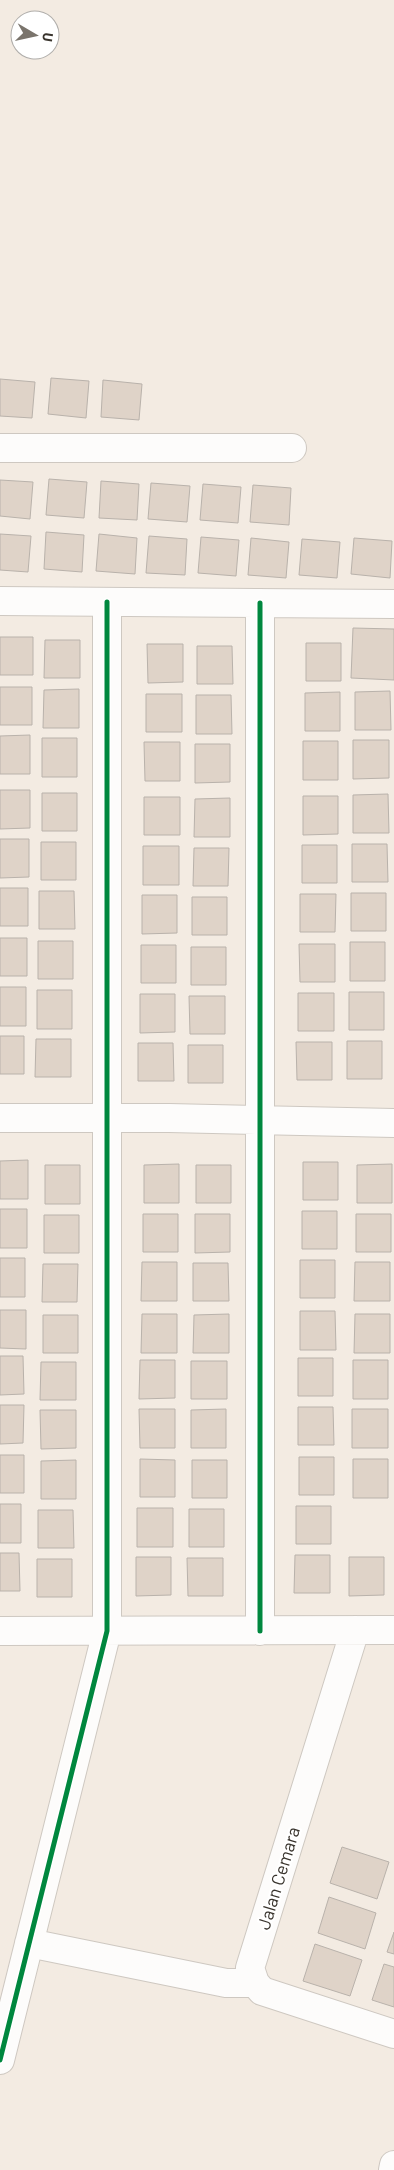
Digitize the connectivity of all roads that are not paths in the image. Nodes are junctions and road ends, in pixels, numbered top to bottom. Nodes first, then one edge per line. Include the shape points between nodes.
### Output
1 (0, 448) edge
2 (292, 448) dead end
3 (0, 601) edge
4 (107, 602) junction
5 (260, 603) junction
6 (394, 604) edge
7 (0, 1118) edge
8 (106, 1118) junction
9 (260, 1120) junction
10 (394, 1123) edge
11 (355, 1630) junction
12 (394, 1630) edge
13 (0, 1631) edge
14 (107, 1631) junction
15 (260, 1631) junction
16 (29, 1943) junction
17 (255, 1983) junction
18 (394, 2034) edge
19 (0, 2060) edge
20 (394, 2165) edge
21 (393, 2170) edge

1 - 2 street
3 - 4 street
4 - 5 street
4 - 8 street
5 - 6 street
5 - 9 street
7 - 8 street
8 - 9 street
8 - 14 street
9 - 10 street
9 - 15 street
11 - 12 street
11 - 15 street
11 - 17 street, Jalan Cemara via 250,1968
13 - 14 street
14 - 15 street
14 - 16 street
16 - 17 street via 226,1983
16 - 19 street
17 - 18 street via 262,1991
20 - 21 street

